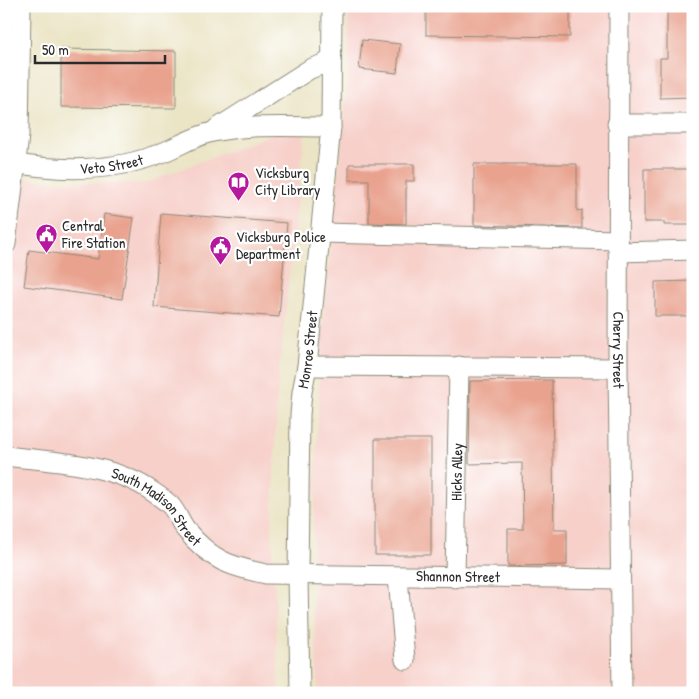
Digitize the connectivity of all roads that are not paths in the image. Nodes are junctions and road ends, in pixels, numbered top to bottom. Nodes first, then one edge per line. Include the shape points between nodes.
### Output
1 (21, 6) edge
2 (332, 6) edge
3 (619, 6) edge
4 (331, 62) junction
5 (617, 124) junction
6 (693, 124) edge
7 (331, 127) junction
8 (211, 132) junction
9 (11, 163) edge
10 (321, 233) junction
11 (6, 244) edge
12 (618, 246) junction
13 (693, 250) edge
14 (307, 366) junction
15 (459, 366) junction
16 (618, 368) junction
17 (6, 456) edge
18 (298, 576) junction
19 (398, 577) junction
20 (455, 578) junction
21 (620, 579) junction
22 (406, 660) dead end
23 (300, 693) edge
24 (622, 693) edge

1 - 9 street via 19,136
2 - 4 street, Monroe Street
3 - 5 street, Cherry Street
4 - 7 street, Monroe Street
4 - 8 street, Veto Street via 310,69
5 - 6 street
5 - 12 street, Cherry Street
7 - 8 street, Veto Street via 256,126
7 - 10 street, Monroe Street
8 - 9 street, Veto Street via 153,157 115,166 60,169
9 - 11 street
10 - 12 street
10 - 14 street, Monroe Street
12 - 13 street
12 - 16 street, Cherry Street
14 - 15 street
14 - 18 street, Monroe Street via 300,415
15 - 16 street
15 - 20 street, Hicks Alley
16 - 21 street, Cherry Street
17 - 18 street, South Madison Street via 80,466 134,482 171,506 184,528 215,558 266,574
18 - 19 street, Shannon Street
18 - 23 street, Monroe Street
19 - 20 street, Shannon Street
19 - 22 street
20 - 21 street, Shannon Street
21 - 24 street, Cherry Street

